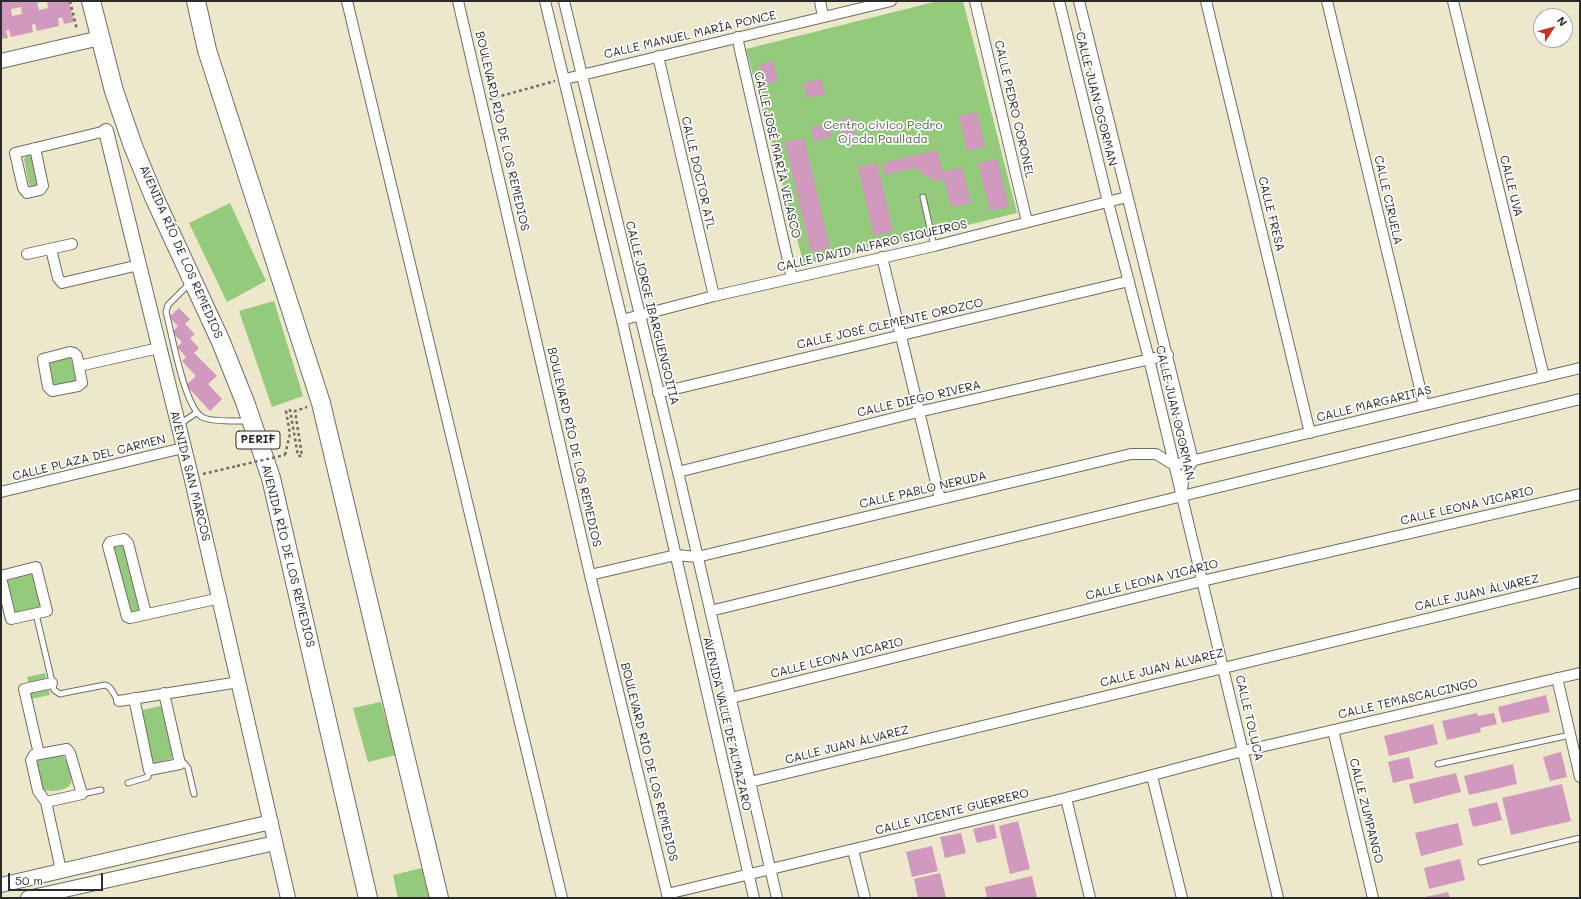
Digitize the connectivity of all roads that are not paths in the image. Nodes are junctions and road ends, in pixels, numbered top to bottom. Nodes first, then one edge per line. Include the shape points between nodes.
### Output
1 (91, 1) edge
2 (196, 1) edge
3 (347, 1) edge
4 (458, 1) edge
5 (545, 1) edge
6 (564, 1) edge
7 (820, 1) edge
8 (891, 1) edge
9 (975, 1) edge
10 (1059, 1) edge
11 (1079, 1) edge
12 (1206, 1) edge
13 (1327, 1) edge
14 (1453, 1) edge
15 (823, 17) junction
16 (737, 37) junction
17 (100, 38) junction
18 (658, 56) junction
19 (1, 61) edge
20 (582, 74) junction
21 (565, 79) junction
22 (106, 132) joint
23 (35, 148) dead end
24 (923, 197) dead end
25 (1127, 197) junction
26 (1108, 202) junction
27 (1028, 222) junction
28 (72, 244) dead end
29 (934, 246) junction
30 (51, 249) junction
31 (26, 254) dead end
32 (882, 258) junction
33 (139, 265) junction
34 (792, 278) junction
35 (193, 281) junction
36 (1129, 281) junction
37 (714, 296) junction
38 (639, 316) junction
39 (622, 320) junction
40 (900, 336) junction
41 (159, 348) junction
42 (1168, 355) junction
43 (1149, 360) junction
44 (79, 366) junction
45 (1580, 368) edge
46 (1544, 377) junction
47 (658, 393) junction
48 (1580, 399) edge
49 (1424, 405) junction
50 (918, 412) junction
51 (196, 413) junction
52 (252, 422) junction
53 (178, 426) junction
54 (1310, 433) junction
55 (183, 448) junction
56 (1193, 461) junction
57 (1174, 465) junction
58 (678, 472) junction
59 (1, 492) edge
60 (1580, 494) edge
61 (1182, 497) junction
62 (940, 499) junction
63 (676, 555) junction
64 (697, 557) junction
65 (590, 575) junction
66 (1, 577) edge
67 (1202, 581) junction
68 (1580, 582) edge
69 (220, 598) junction
70 (710, 611) junction
71 (36, 614) junction
72 (146, 614) junction
73 (1224, 667) junction
74 (1580, 673) edge
75 (1557, 678) junction
76 (239, 682) junction
77 (52, 683) junction
78 (164, 693) junction
79 (134, 698) junction
80 (731, 698) junction
81 (119, 701) joint
82 (1333, 730) junction
83 (1570, 735) junction
84 (1243, 751) junction
85 (35, 756) junction
86 (180, 764) junction
87 (1438, 764) dead end
88 (149, 770) junction
89 (1152, 776) junction
90 (1580, 777) edge
91 (750, 782) junction
92 (128, 783) dead end
93 (101, 790) dead end
94 (82, 794) junction
95 (194, 794) dead end
96 (1066, 798) junction
97 (46, 802) junction
98 (270, 822) junction
99 (1580, 838) edge
100 (275, 843) junction
101 (853, 850) junction
102 (1481, 862) dead end
103 (61, 870) junction
104 (770, 870) junction
105 (748, 876) junction
106 (1, 885) edge
107 (50, 896) edge
108 (668, 896) edge
109 (28, 898) edge
110 (288, 898) edge
111 (368, 898) edge
112 (439, 898) edge
113 (562, 898) edge
114 (754, 898) edge
115 (777, 898) edge
116 (865, 898) edge
117 (1090, 898) edge
118 (1182, 898) edge
119 (1278, 898) edge
120 (1373, 898) edge

1 - 17 highway, AVENIDA RÍO DE LOS REMEDIOS / PERIF
2 - 112 highway via 207,50 321,403
3 - 113 street
4 - 65 street, BOULEVARD RÍO DE LOS REMEDIOS
5 - 21 street
6 - 20 street, CALLE JORGE IBARGUENGOITIA
7 - 15 street
8 - 15 street, CALLE MANUEL MARÍA PONCE
9 - 27 street, CALLE PEDRO CORONEL
10 - 26 street, CALLE JUAN OGORMAN
11 - 25 street, CALLE JUAN OGORMAN
12 - 54 street, CALLE FRESA
13 - 49 street, CALLE CIRUELA
14 - 46 street, CALLE UVA
15 - 16 street, CALLE MANUEL MARÍA PONCE
16 - 18 street, CALLE MANUEL MARÍA PONCE
16 - 34 street, CALLE JOSÉ MARÍA VELASCO
17 - 19 street
17 - 35 highway, AVENIDA RÍO DE LOS REMEDIOS / PERIF via 114,91 133,146
18 - 20 street, CALLE MANUEL MARÍA PONCE
18 - 37 street, CALLE DOCTOR ATL
20 - 21 street, CALLE MANUEL MARÍA PONCE
20 - 38 street, CALLE JORGE IBARGUENGOITIA
21 - 39 street
22 - 23 street
22 - 33 street, AVENIDA SAN MARCOS
24 - 29 lane
25 - 26 street, CALLE DAVID ALFARO SIQUEIROS
25 - 42 street, CALLE JUAN OGORMAN
26 - 27 street, CALLE DAVID ALFARO SIQUEIROS
26 - 36 street, CALLE JUAN OGORMAN
27 - 29 street, CALLE DAVID ALFARO SIQUEIROS
28 - 30 street
29 - 32 street, CALLE DAVID ALFARO SIQUEIROS
30 - 31 street
30 - 33 street via 58,278 60,283 64,284
32 - 34 street, CALLE DAVID ALFARO SIQUEIROS
32 - 40 street
33 - 41 street, AVENIDA SAN MARCOS
34 - 37 street, CALLE DAVID ALFARO SIQUEIROS
35 - 51 lane via 168,305 166,312 188,398
35 - 52 highway, AVENIDA RÍO DE LOS REMEDIOS / PERIF via 221,342
36 - 40 street, CALLE JOSÉ CLEMENTE OROZCO
36 - 43 street, CALLE JUAN OGORMAN
37 - 38 street, CALLE DAVID ALFARO SIQUEIROS
38 - 39 street, CALLE DAVID ALFARO SIQUEIROS
38 - 47 street, CALLE JORGE IBARGUENGOITIA
39 - 63 street
40 - 47 street, CALLE JOSÉ CLEMENTE OROZCO
40 - 50 street
41 - 44 street
41 - 53 street, AVENIDA SAN MARCOS
42 - 43 street, CALLE DIEGO RIVERA
42 - 56 street, CALLE JUAN OGORMAN
43 - 50 street, CALLE DIEGO RIVERA
43 - 57 street, CALLE JUAN OGORMAN
44 - 44 street via 77,356 72,352 43,359 49,389 54,391 80,385 82,381
45 - 46 street, CALLE MARGARITAS
46 - 49 street, CALLE MARGARITAS
47 - 58 street, CALLE JORGE IBARGUENGOITIA
48 - 61 street
49 - 54 street, CALLE MARGARITAS
50 - 58 street, CALLE DIEGO RIVERA
50 - 62 street
51 - 52 lane via 203,418
51 - 53 lane
52 - 111 highway, AVENIDA RÍO DE LOS REMEDIOS / PERIF via 271,478
53 - 55 street, AVENIDA SAN MARCOS
54 - 56 street, CALLE MARGARITAS
55 - 59 street, CALLE PLAZA DEL CARMEN
55 - 69 street, AVENIDA SAN MARCOS
56 - 57 street, CALLE MARGARITAS
56 - 61 street, CALLE JUAN OGORMAN via 1183,479
57 - 61 street, CALLE JUAN OGORMAN
57 - 62 street, CALLE PABLO NERUDA via 1156,454 1131,454
58 - 64 street, CALLE JORGE IBARGUENGOITIA
60 - 67 street, CALLE LEONA VICARIO
61 - 67 street, CALLE TOLUCA
61 - 70 street
62 - 64 street, CALLE PABLO NERUDA
63 - 64 street, CALLE PABLO NERUDA
63 - 65 street, CALLE PABLO NERUDA
63 - 105 street, AVENIDA VALLE DE ALMAZARO
64 - 70 street, AVENIDA VALLE DE ALMAZARO
65 - 108 street, BOULEVARD RÍO DE LOS REMEDIOS
66 - 71 street via 11,619
66 - 71 street via 36,567 47,611
67 - 73 street, CALLE TOLUCA
67 - 80 street, CALLE LEONA VICARIO
68 - 73 street, CALLE JUAN ÁLVAREZ
69 - 72 street
69 - 76 street, AVENIDA SAN MARCOS
70 - 80 street, AVENIDA VALLE DE ALMAZARO
71 - 77 lane
72 - 72 street via 128,543 124,539 109,542 126,616 130,618
73 - 84 street, CALLE TOLUCA
73 - 91 street, CALLE JUAN ÁLVAREZ
74 - 75 street, CALLE TEMASCALCINGO
75 - 82 street, CALLE TEMASCALCINGO
75 - 83 street
76 - 78 street
76 - 98 street, AVENIDA SAN MARCOS
77 - 81 lane via 54,690 60,694 105,685 111,688
77 - 85 street via 24,689
78 - 79 street
78 - 86 street
79 - 81 street
79 - 88 street
80 - 91 street, AVENIDA VALLE DE ALMAZARO
82 - 84 street, CALLE TEMASCALCINGO
82 - 120 street, CALLE ZUMPANGO
83 - 87 lane
83 - 90 street
84 - 89 street, CALLE VICENTE GUERRERO
84 - 119 street, CALLE TOLUCA
85 - 94 street via 65,748 69,751
85 - 97 street via 38,791
86 - 88 street
86 - 95 lane via 184,763 188,768
88 - 92 lane via 148,777
89 - 96 street, CALLE VICENTE GUERRERO
89 - 118 street
91 - 104 street, AVENIDA VALLE DE ALMAZARO
93 - 94 lane
94 - 97 street
96 - 101 street, CALLE VICENTE GUERRERO
96 - 117 street
97 - 103 street
98 - 100 street, AVENIDA SAN MARCOS
98 - 103 street
99 - 102 lane
100 - 107 street
100 - 110 street, AVENIDA SAN MARCOS
101 - 104 street, CALLE VICENTE GUERRERO
101 - 116 street
103 - 106 street
104 - 105 street, CALLE VICENTE GUERRERO
104 - 115 street, AVENIDA VALLE DE ALMAZARO
105 - 108 street, CALLE VICENTE GUERRERO
105 - 114 street, AVENIDA VALLE DE ALMAZARO
107 - 109 street

